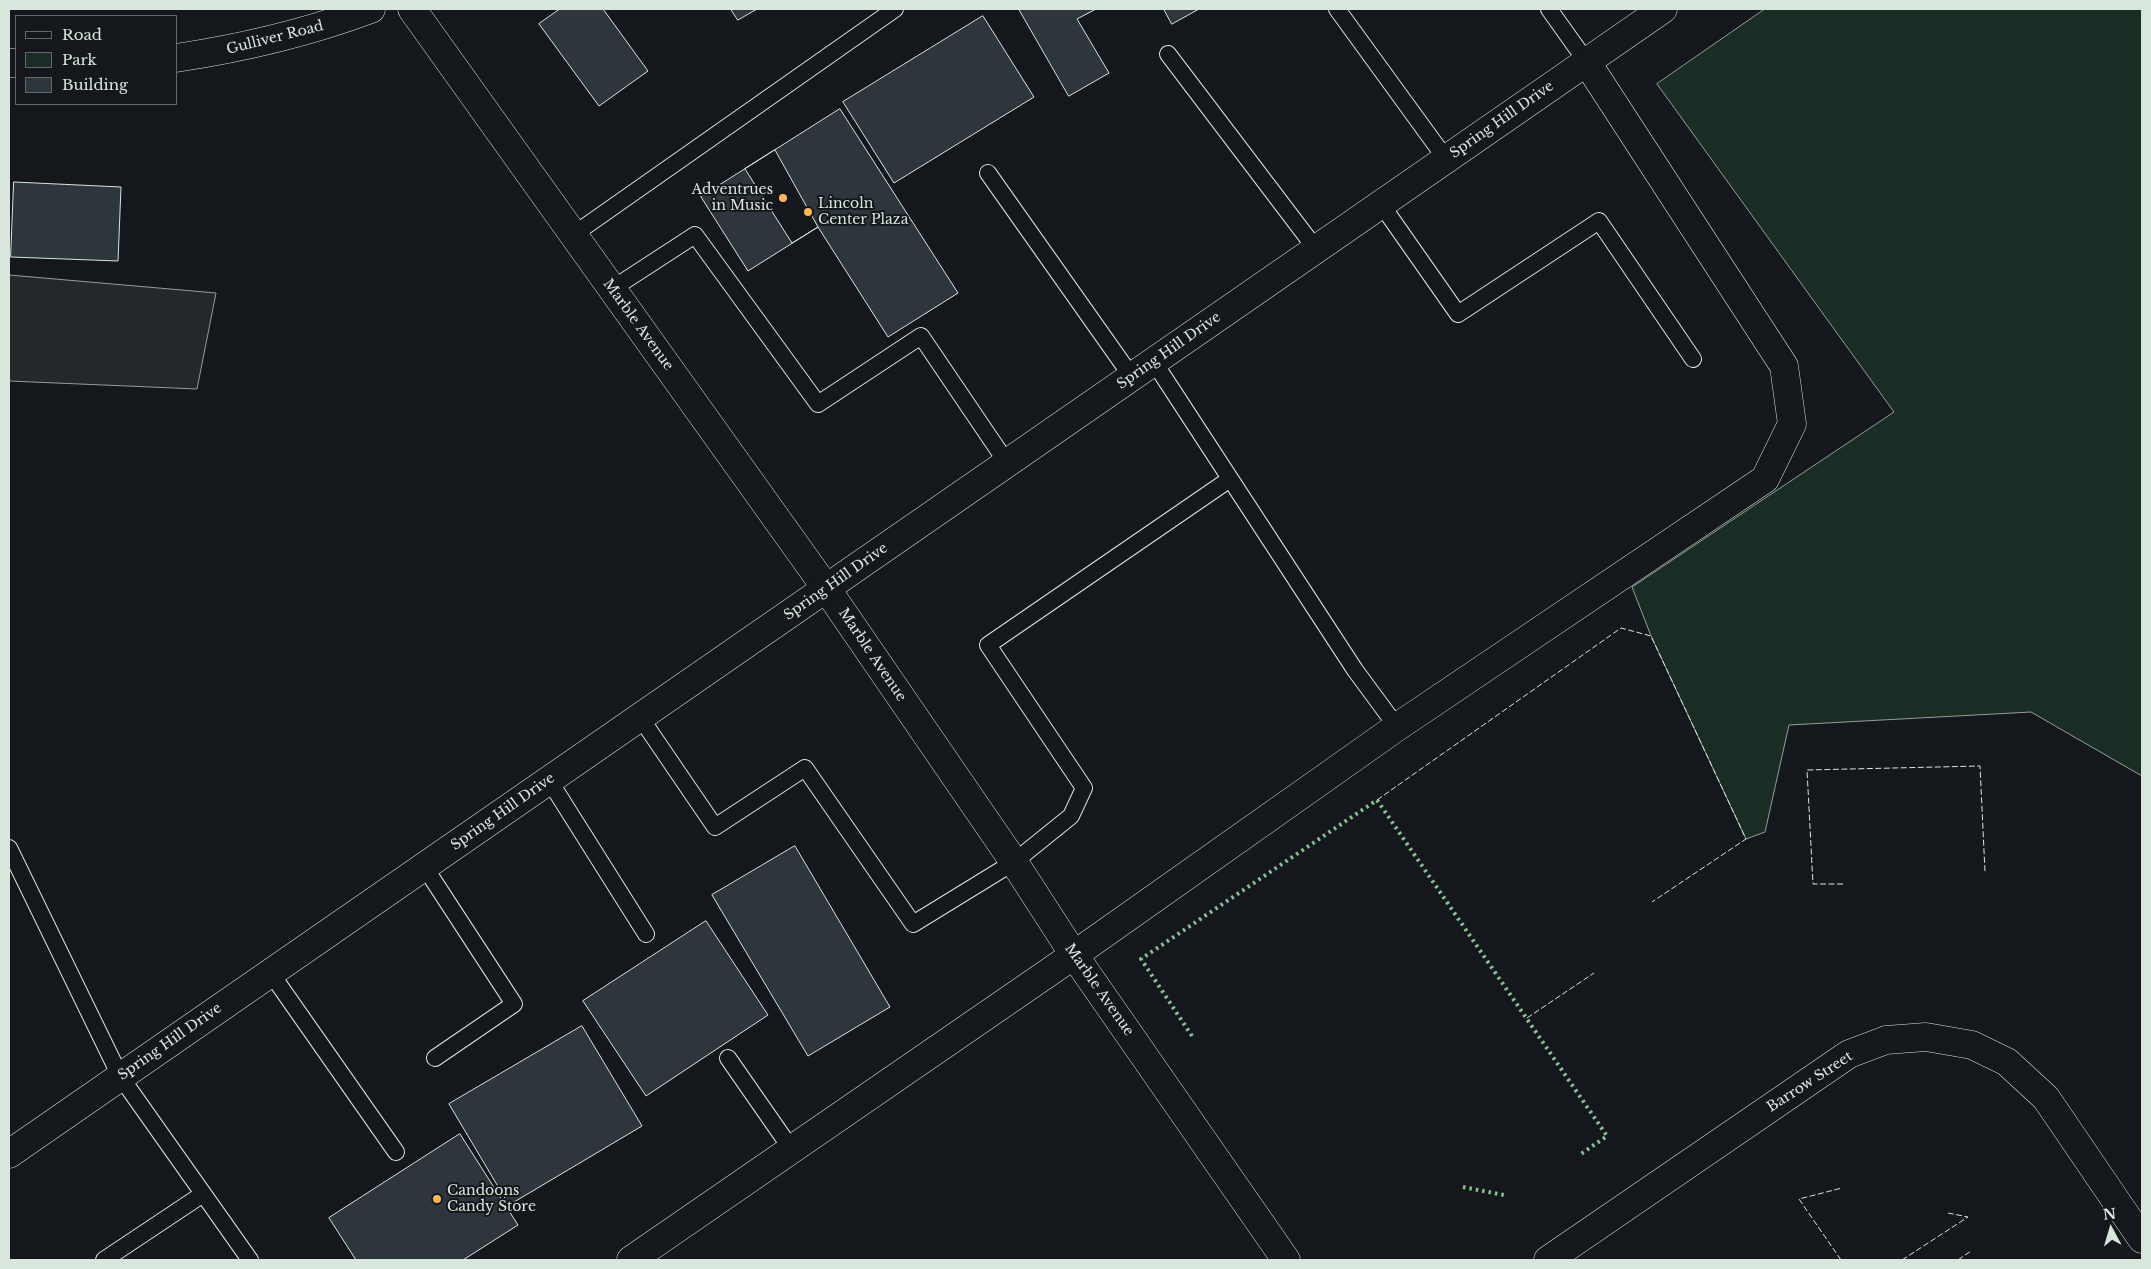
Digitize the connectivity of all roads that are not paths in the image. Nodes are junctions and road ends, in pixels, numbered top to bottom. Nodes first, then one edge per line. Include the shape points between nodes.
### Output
1 (371, 9) edge
2 (412, 9) edge
3 (895, 9) edge
4 (1337, 9) edge
5 (1549, 9) edge
6 (1663, 9) edge
7 (1168, 54) dead end
8 (178, 58) edge
9 (1586, 62) junction
10 (1446, 159) junction
11 (988, 174) dead end
12 (1381, 204) junction
13 (573, 235) junction
14 (1316, 250) junction
15 (612, 289) junction
16 (1693, 359) dead end
17 (1154, 362) junction
18 (1132, 377) junction
19 (1007, 463) junction
20 (1230, 479) junction
21 (826, 588) junction
22 (640, 717) junction
23 (1397, 727) junction
24 (549, 780) junction
25 (9, 848) edge
26 (1014, 862) junction
27 (424, 866) junction
28 (646, 934) dead end
29 (1074, 955) junction
30 (270, 972) junction
31 (435, 1058) dead end
32 (728, 1058) dead end
33 (120, 1076) junction
34 (792, 1150) junction
35 (396, 1152) dead end
36 (9, 1154) edge
37 (203, 1194) junction
38 (2142, 1239) edge
39 (104, 1260) edge
40 (250, 1260) edge
41 (631, 1260) edge
42 (1286, 1260) edge
43 (1548, 1260) edge

1 - 8 street, Gulliver Road via 325,26 236,49
2 - 13 street, Marble Avenue
3 - 13 lane
4 - 10 lane
5 - 9 lane
6 - 9 street, Spring Hill Drive
7 - 14 lane
9 - 10 street, Spring Hill Drive
9 - 23 street via 1784,366 1792,424 1765,479
10 - 12 street, Spring Hill Drive
11 - 18 lane
12 - 14 street, Spring Hill Drive
12 - 16 lane via 1458,314 1599,221
13 - 15 street, Marble Avenue
14 - 17 street, Spring Hill Drive
15 - 19 lane via 696,234 818,404 921,336
15 - 21 street, Marble Avenue
17 - 18 street, Spring Hill Drive
17 - 20 lane
18 - 19 street, Spring Hill Drive
19 - 21 street, Spring Hill Drive
20 - 23 lane via 1355,670
20 - 26 lane via 988,645 1084,788 1071,816
21 - 22 street, Spring Hill Drive
21 - 26 street, Marble Avenue
22 - 24 street, Spring Hill Drive
22 - 26 lane via 716,827 805,768 913,924
23 - 29 street
24 - 27 street, Spring Hill Drive
24 - 28 lane
25 - 33 lane
26 - 29 street, Marble Avenue
27 - 30 street, Spring Hill Drive
27 - 31 lane via 514,1004
29 - 34 street
29 - 42 street, Marble Avenue
30 - 33 street, Spring Hill Drive
30 - 35 lane
32 - 34 lane
33 - 36 street, Spring Hill Drive
33 - 37 lane
34 - 41 street
37 - 39 lane
37 - 40 lane
38 - 43 street, Barrow Street via 2037,1088 2007,1062 1972,1045 1926,1037 1886,1040 1849,1054

